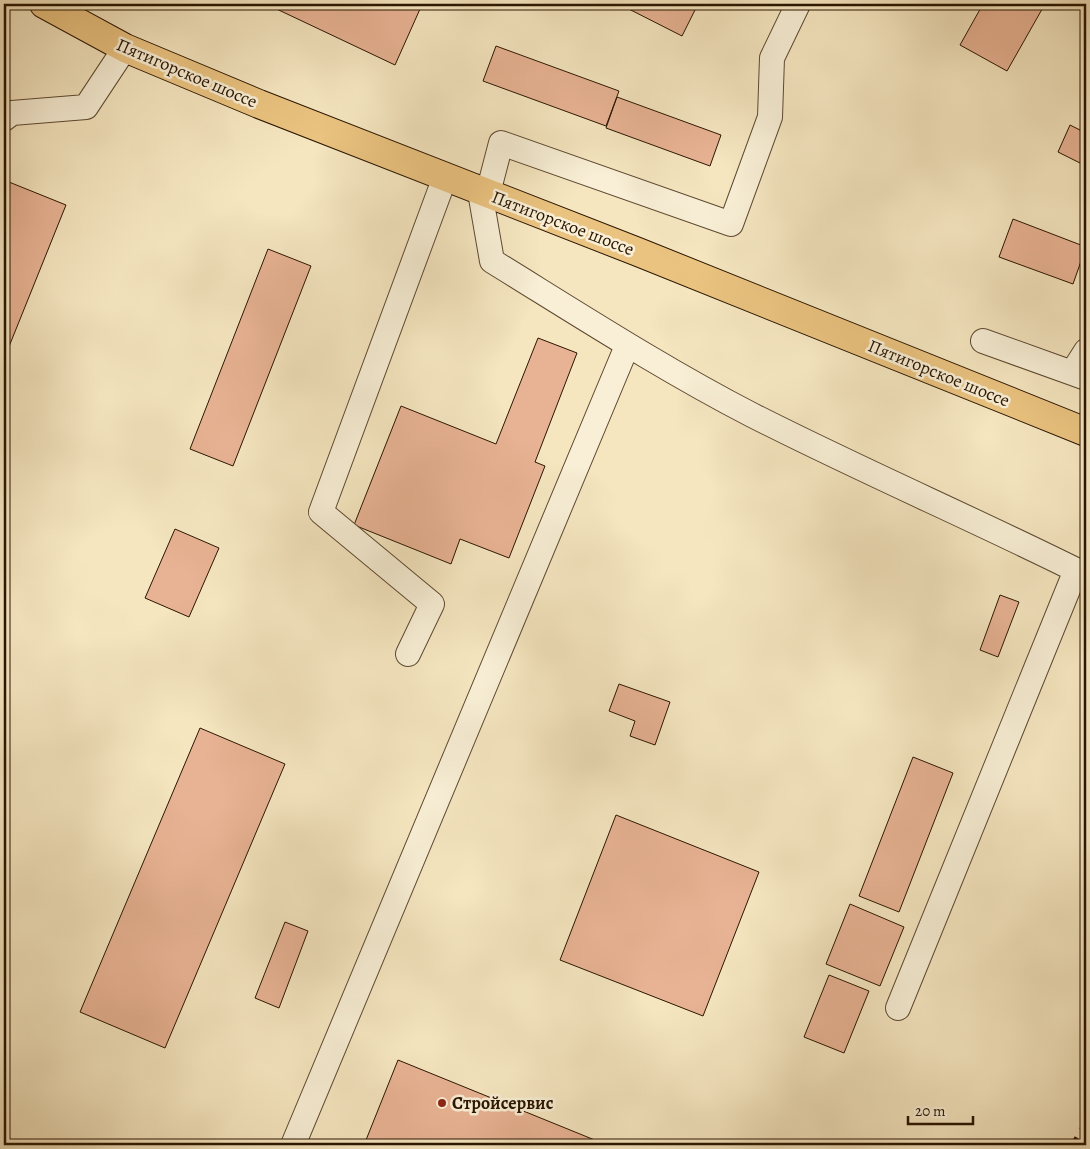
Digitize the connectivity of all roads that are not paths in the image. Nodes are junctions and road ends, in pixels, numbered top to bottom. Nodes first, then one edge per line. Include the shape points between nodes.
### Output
1 (44, 4) edge
2 (798, 4) edge
3 (124, 48) junction
4 (4, 119) edge
5 (445, 177) junction
6 (484, 193) junction
7 (983, 341) dead end
8 (627, 346) junction
9 (1086, 351) edge
10 (1079, 375) edge
11 (1086, 432) edge
12 (1081, 573) edge
13 (408, 654) dead end
14 (898, 1008) dead end
15 (293, 1145) edge

1 - 3 main road, Пятигорское шоссе
2 - 6 lane via 772,58 770,117 731,224 501,143
3 - 4 lane via 86,107 12,112
3 - 5 main road, Пятигорское шоссе
5 - 6 main road, Пятигорское шоссе
5 - 13 lane via 321,512 432,604
6 - 8 lane via 492,261
6 - 11 main road, Пятигорское шоссе
7 - 10 lane
8 - 12 lane via 753,416
8 - 15 lane
9 - 10 lane
12 - 14 lane

